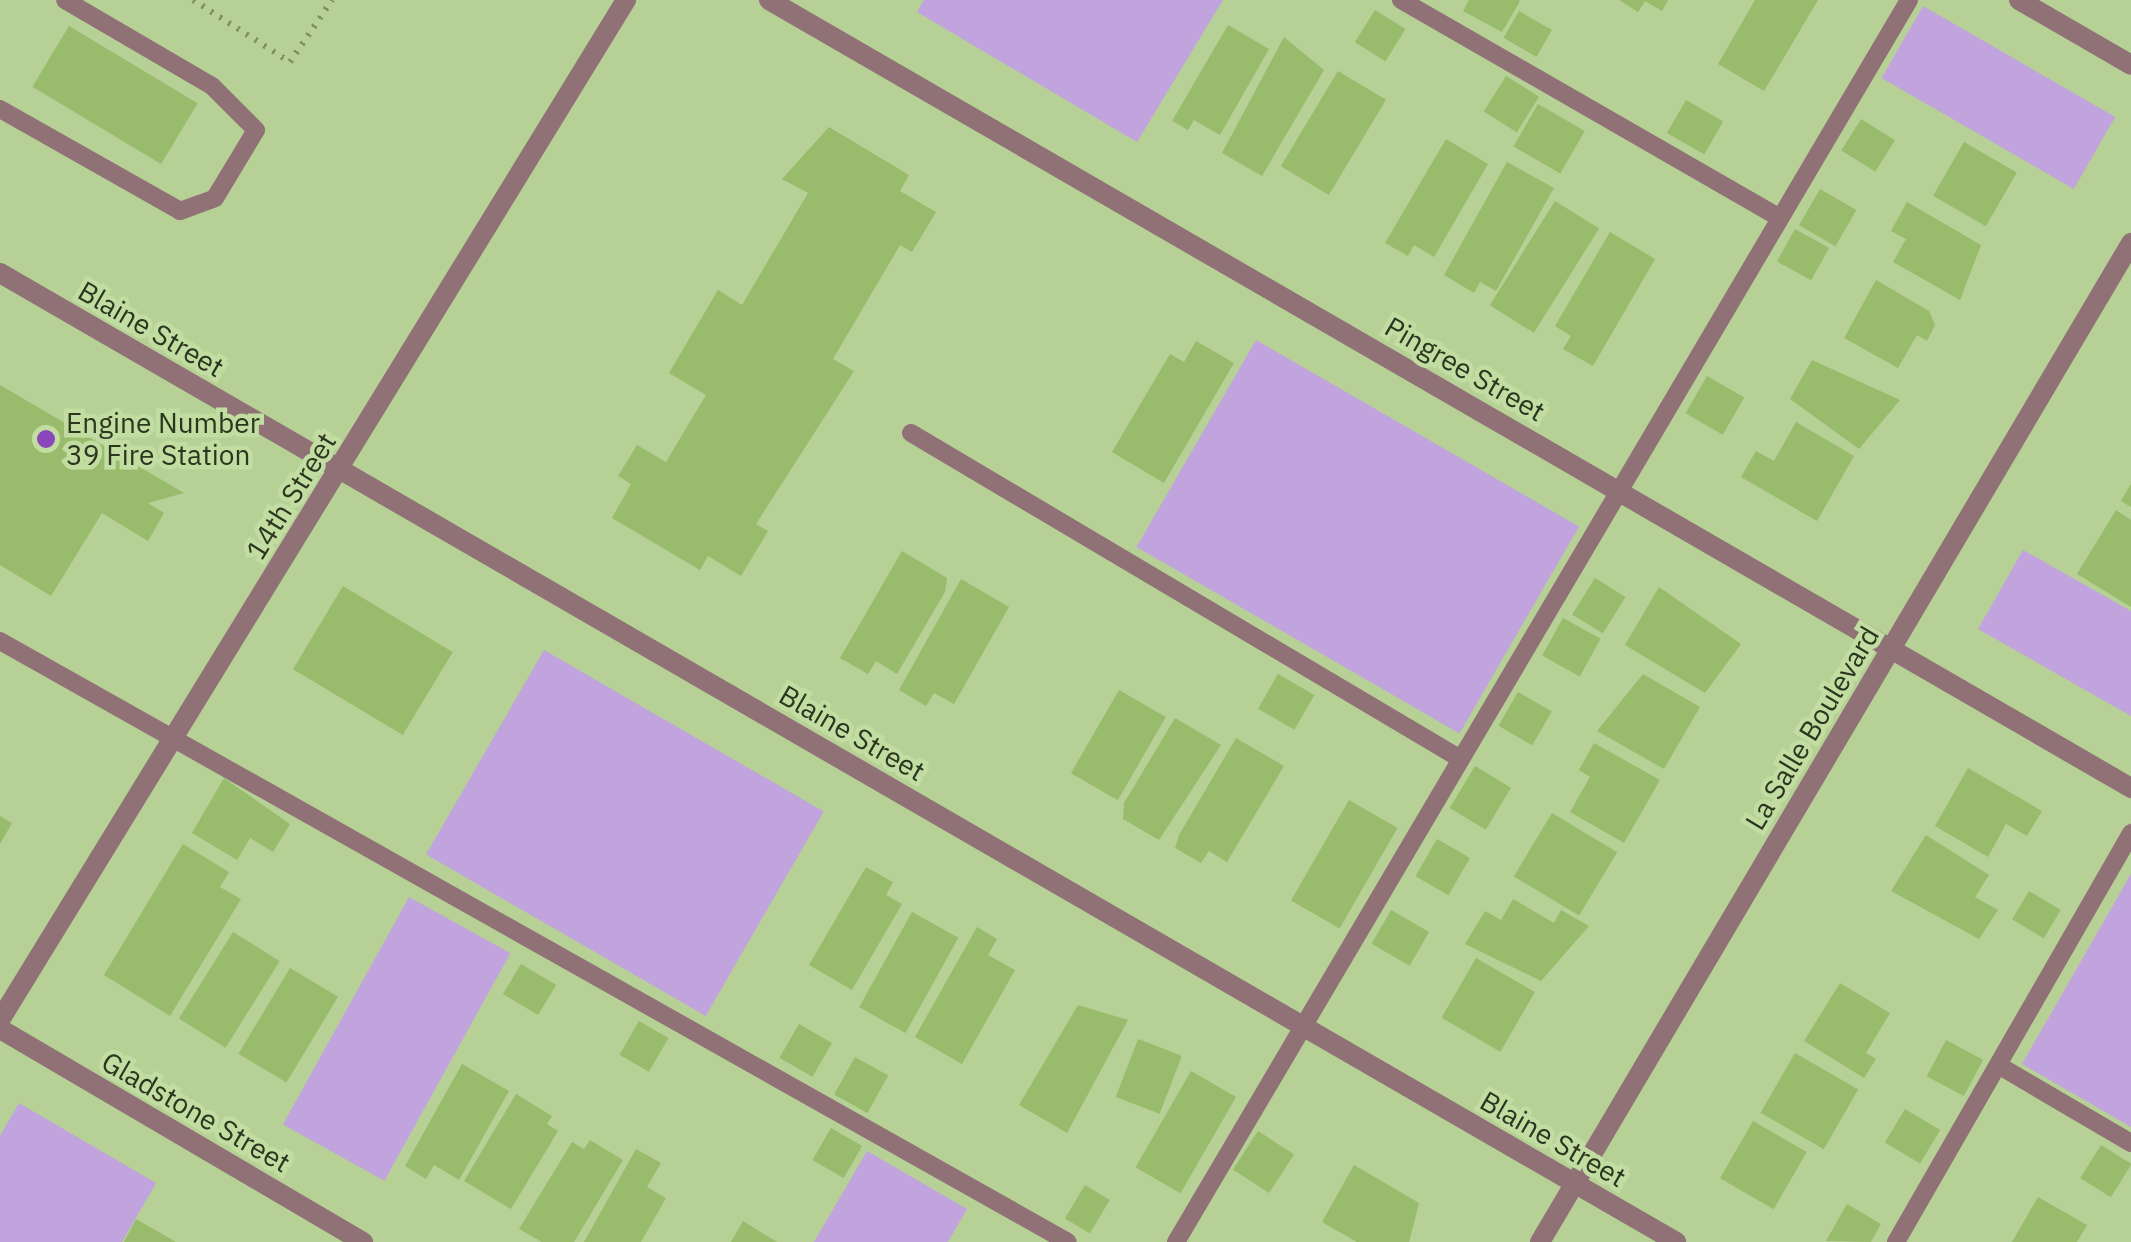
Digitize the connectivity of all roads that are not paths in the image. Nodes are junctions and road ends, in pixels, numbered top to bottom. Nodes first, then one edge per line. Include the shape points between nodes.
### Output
1 (65, 0) edge
2 (626, 0) edge
3 (769, 0) edge
4 (1401, 0) edge
5 (1909, 0) edge
6 (2019, 0) edge
7 (2131, 65) edge
8 (0, 109) edge
9 (1780, 218) junction
10 (2131, 243) edge
11 (0, 273) edge
12 (911, 433) dead end
13 (340, 470) junction
14 (1621, 490) junction
15 (0, 641) edge
16 (1892, 647) junction
17 (172, 742) junction
18 (1460, 758) junction
19 (2131, 788) edge
20 (2131, 833) edge
21 (0, 1020) edge
22 (1300, 1023) junction
23 (0, 1029) edge
24 (1998, 1065) junction
25 (2131, 1144) edge
26 (1574, 1184) junction
27 (364, 1242) edge
28 (1068, 1242) edge
29 (1176, 1242) edge
30 (1540, 1242) edge
31 (1676, 1242) edge
32 (1896, 1242) edge

1 - 8 lane via 212,86 256,130 215,198 180,210
2 - 13 street, 14th Street
3 - 14 street, Pingree Street
4 - 9 lane
5 - 9 lane
6 - 7 street
9 - 14 lane
10 - 16 street, La Salle Boulevard
11 - 13 street, Blaine Street
12 - 18 lane
13 - 17 street, 14th Street
13 - 22 street, Blaine Street
14 - 16 street, Pingree Street
14 - 18 lane
15 - 17 lane
16 - 19 street, Pingree Street
16 - 26 street, La Salle Boulevard
17 - 21 street, 14th Street
17 - 28 lane
18 - 22 lane
20 - 24 lane
22 - 26 street, Blaine Street
22 - 29 lane
23 - 27 street, Gladstone Street
24 - 25 lane
24 - 32 lane
26 - 30 street, La Salle Boulevard
26 - 31 street, Blaine Street

